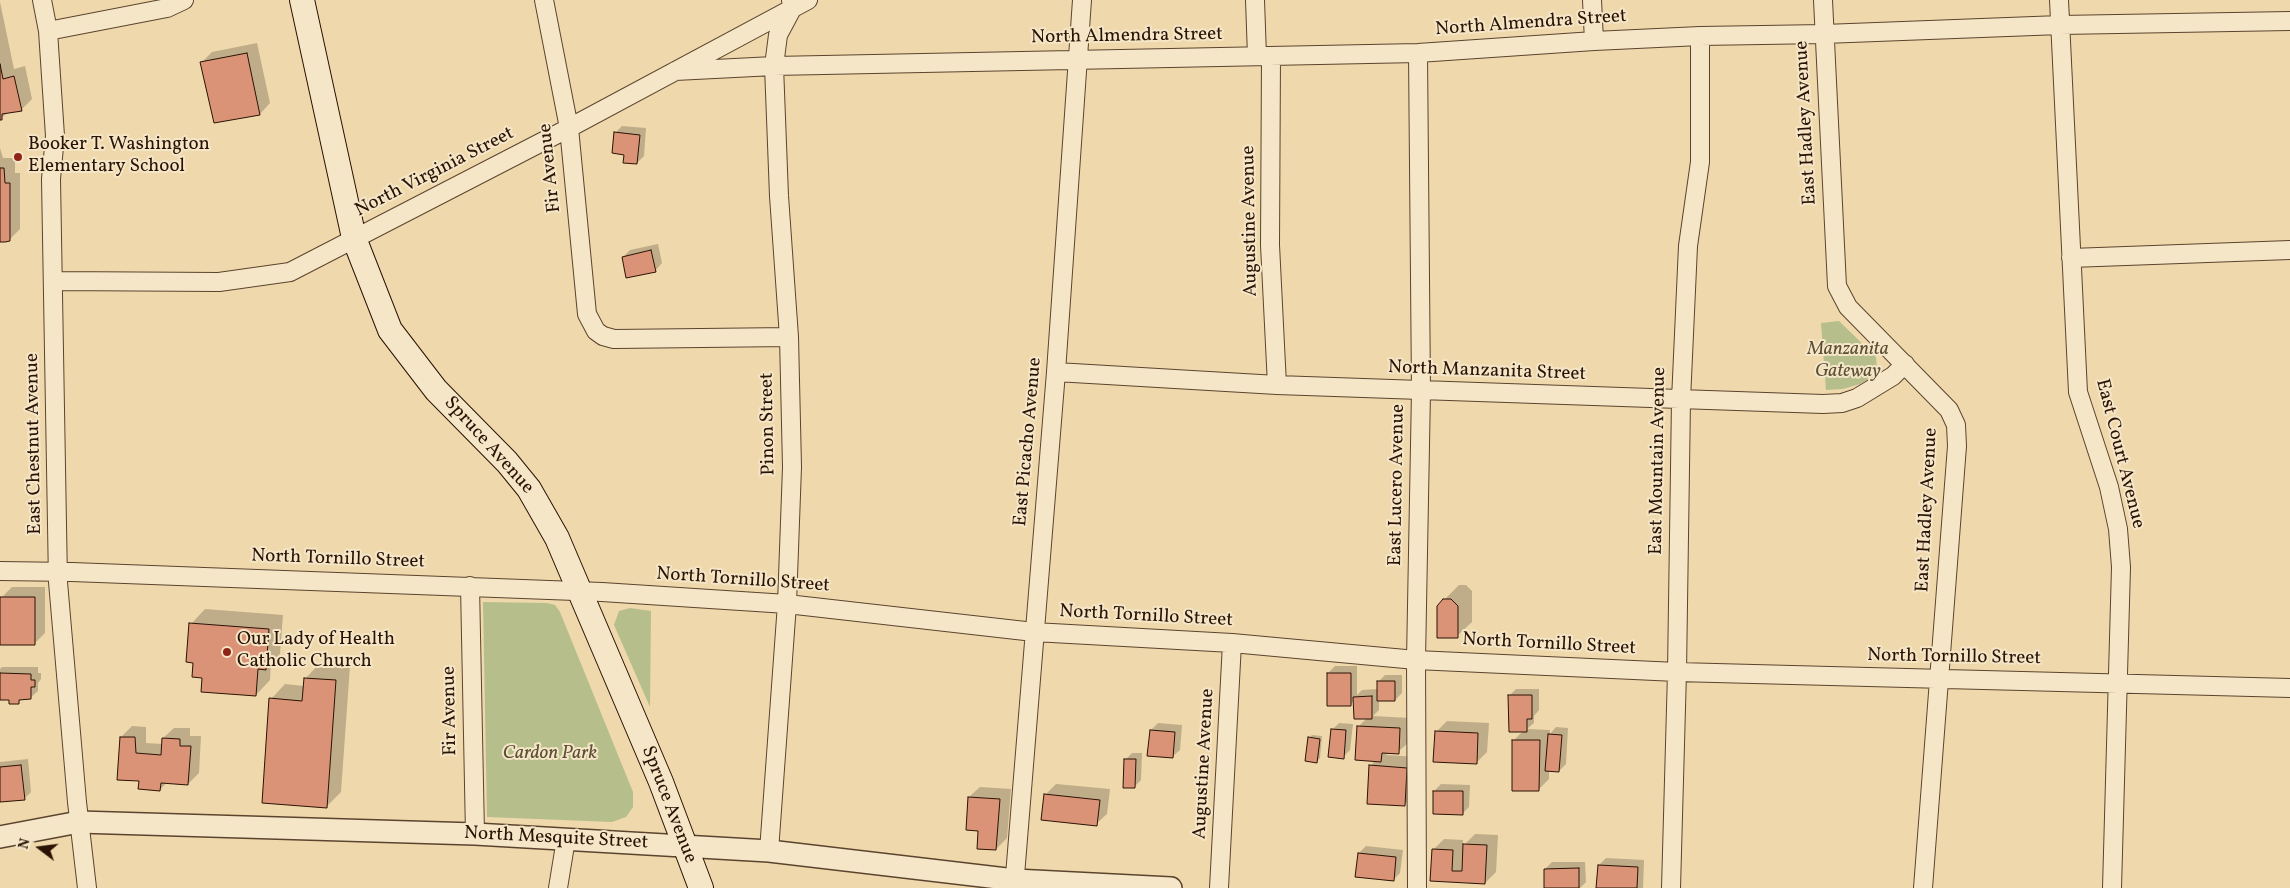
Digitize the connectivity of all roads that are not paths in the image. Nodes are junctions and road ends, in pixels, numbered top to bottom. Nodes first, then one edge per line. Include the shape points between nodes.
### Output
1 (42, 0) edge
2 (184, 0) edge
3 (302, 0) edge
4 (544, 0) edge
5 (1082, 0) edge
6 (1255, 0) edge
7 (1592, 0) edge
8 (1823, 0) edge
9 (2059, 0) edge
10 (797, 2) edge
11 (2290, 21) edge
12 (2060, 25) junction
13 (48, 31) junction
14 (1824, 34) junction
15 (1700, 36) junction
16 (1594, 40) junction
17 (1418, 53) junction
18 (1264, 56) junction
19 (1078, 59) junction
20 (774, 66) junction
21 (675, 71) junction
22 (569, 128) junction
23 (354, 238) junction
24 (2290, 250) edge
25 (2071, 258) junction
26 (54, 281) junction
27 (789, 338) junction
28 (1905, 364) junction
29 (1056, 372) junction
30 (1277, 385) junction
31 (1421, 391) junction
32 (1681, 400) junction
33 (0, 571) edge
34 (58, 571) junction
35 (470, 586) junction
36 (579, 591) junction
37 (787, 604) junction
38 (1034, 632) junction
39 (1232, 643) junction
40 (1416, 660) junction
41 (1677, 672) junction
42 (1938, 678) junction
43 (2117, 683) junction
44 (2290, 688) edge
45 (80, 822) junction
46 (475, 834) junction
47 (0, 837) edge
48 (566, 839) junction
49 (685, 846) junction
50 (769, 850) junction
51 (1014, 884) edge
52 (87, 888) edge
53 (558, 888) edge
54 (701, 888) edge
55 (1171, 888) edge
56 (1219, 888) edge
57 (1417, 888) edge
58 (1671, 888) edge
59 (1923, 888) edge
60 (2112, 888) edge

1 - 13 street, East Chestnut Avenue
2 - 13 street via 167,8
3 - 23 main road, Spruce Avenue
4 - 22 street, Fir Avenue
5 - 19 street, East Picacho Avenue
6 - 18 street, Augustine Avenue
7 - 16 street
8 - 14 street, East Hadley Avenue
9 - 12 street, East Court Avenue
10 - 20 street, Pinon Street via 778,35
10 - 21 street, North Virginia Street
11 - 12 street, North Almendra Street
12 - 14 street, North Almendra Street
12 - 25 street, East Court Avenue
13 - 26 street, East Chestnut Avenue via 55,136 51,179
14 - 15 street, North Almendra Street
14 - 28 street, East Hadley Avenue via 1837,286 1848,307
15 - 16 street, North Almendra Street
15 - 32 street, East Mountain Avenue via 1700,162 1688,246
16 - 17 street, North Almendra Street
17 - 18 street, North Almendra Street
17 - 31 street, East Lucero Avenue
18 - 19 street, North Almendra Street
18 - 30 street, Augustine Avenue
19 - 20 street, North Almendra Street
19 - 29 street, East Picacho Avenue
20 - 21 street, North Almendra Street
20 - 27 street, Pinon Street
21 - 22 street, North Virginia Street
22 - 23 street, North Virginia Street
22 - 27 street, Fir Avenue via 587,314 596,331 614,339
23 - 26 street, North Virginia Street via 290,272 228,281
23 - 36 main road, Spruce Avenue via 390,330 436,390 529,489 557,538
24 - 25 street
25 - 43 street, East Court Avenue via 2078,392 2109,487 2118,529 2121,566
26 - 34 street, East Chestnut Avenue
27 - 37 street, Pinon Street via 792,467
28 - 32 street, North Manzanita Street via 1893,376 1857,398 1842,403
28 - 42 street, East Hadley Avenue via 1950,410 1956,425
29 - 30 street, North Manzanita Street
29 - 38 street, East Picacho Avenue
30 - 31 street, North Manzanita Street
31 - 32 street, North Manzanita Street
31 - 40 street, East Lucero Avenue
32 - 41 street, East Mountain Avenue
33 - 34 street, North Tornillo Street
34 - 35 street, North Tornillo Street
34 - 45 street, East Chestnut Avenue
35 - 36 street, North Tornillo Street
35 - 46 street, Fir Avenue
36 - 37 street, North Tornillo Street
36 - 49 main road, Spruce Avenue
37 - 38 street, North Tornillo Street
37 - 50 street, Pinon Street
38 - 39 street, North Tornillo Street
38 - 51 street, East Picacho Avenue
39 - 40 street, North Tornillo Street
39 - 56 street, Augustine Avenue
40 - 41 street, North Tornillo Street
40 - 57 street, East Lucero Avenue
41 - 42 street, North Tornillo Street
41 - 58 street, East Mountain Avenue
42 - 43 street, North Tornillo Street
42 - 59 street, East Hadley Avenue
43 - 44 street, North Tornillo Street
43 - 60 street, East Court Avenue
45 - 46 street, North Mesquite Street
45 - 47 street, North Mesquite Street
45 - 52 street, East Chestnut Avenue
46 - 48 street, North Mesquite Street
48 - 49 street, North Mesquite Street
48 - 53 street
49 - 50 street, North Mesquite Street
49 - 54 main road, Spruce Avenue
50 - 51 street, North Mesquite Street
51 - 55 street, North Mesquite Street

